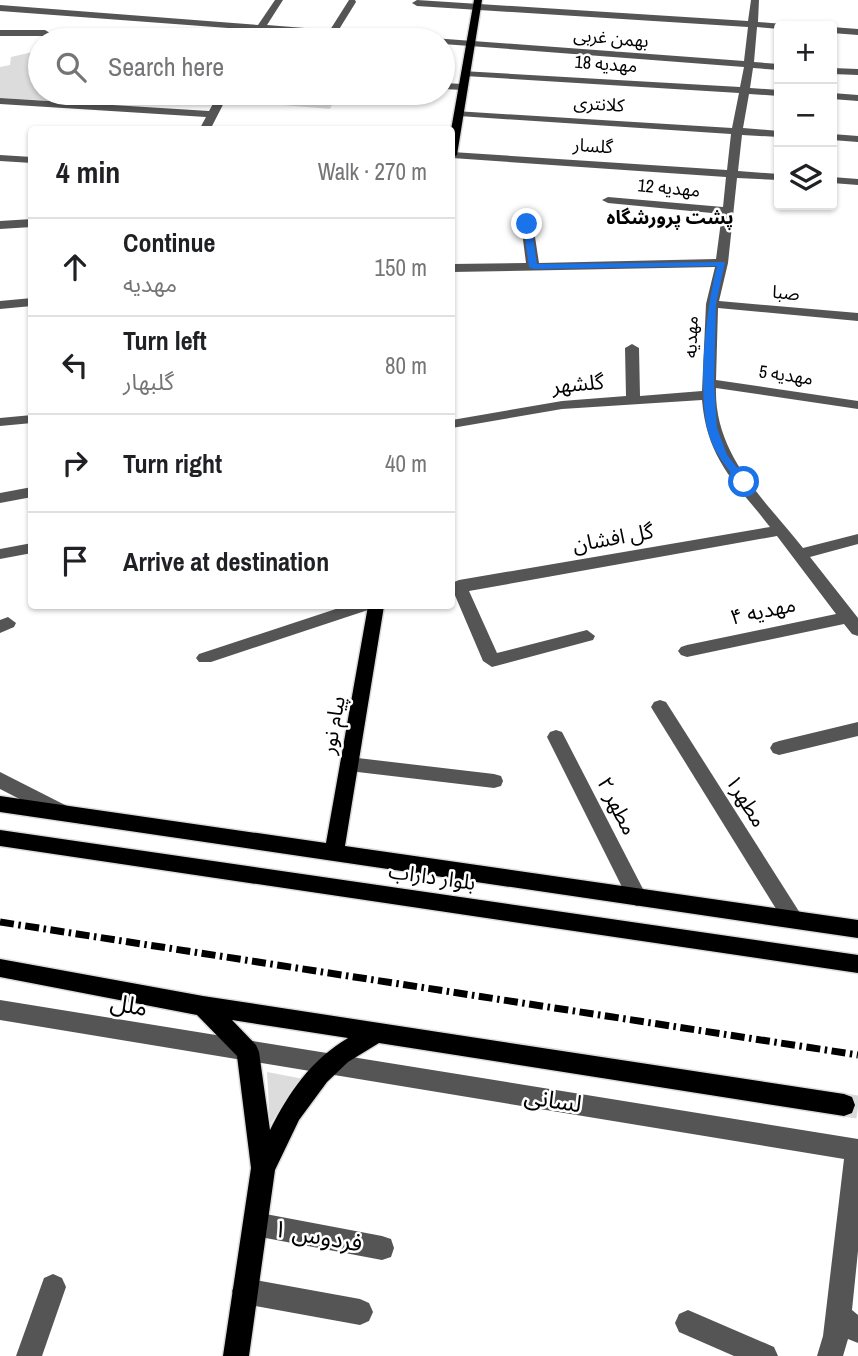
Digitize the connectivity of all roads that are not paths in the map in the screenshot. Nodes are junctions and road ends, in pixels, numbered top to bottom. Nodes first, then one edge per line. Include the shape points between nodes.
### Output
1 (279, 0) edge
2 (755, 0) edge
3 (352, 2) dead end
4 (478, 2) edge
5 (417, 3) dead end
6 (0, 8) edge
7 (753, 24) junction
8 (260, 26) junction
9 (774, 26) edge
10 (284, 28) edge
11 (336, 28) edge
12 (837, 30) edge
13 (858, 32) edge
14 (0, 33) edge
15 (28, 33) edge
16 (455, 41) edge
17 (471, 42) junction
18 (748, 65) junction
19 (774, 67) edge
20 (837, 71) edge
21 (858, 72) edge
22 (465, 73) junction
23 (455, 87) edge
24 (463, 87) junction
25 (744, 90) junction
26 (774, 93) edge
27 (837, 96) edge
28 (858, 98) edge
29 (0, 101) edge
30 (28, 103) edge
31 (66, 105) edge
32 (218, 105) edge
33 (459, 113) junction
34 (213, 114) junction
35 (206, 126) edge
36 (737, 131) junction
37 (774, 134) edge
38 (455, 137) edge
39 (837, 137) edge
40 (858, 139) edge
41 (455, 155) edge
42 (0, 158) edge
43 (28, 160) edge
44 (731, 173) junction
45 (774, 177) edge
46 (837, 180) edge
47 (858, 182) edge
48 (608, 200) dead end
49 (726, 211) junction
50 (28, 223) edge
51 (527, 224) dead end
52 (0, 225) edge
53 (722, 263) junction
54 (533, 267) junction
55 (455, 268) edge
56 (28, 302) edge
57 (712, 304) junction
58 (0, 305) edge
59 (858, 317) edge
60 (632, 348) dead end
61 (709, 389) junction
62 (633, 400) junction
63 (858, 405) edge
64 (28, 419) edge
65 (0, 422) edge
66 (455, 423) edge
67 (28, 493) edge
68 (0, 498) edge
69 (782, 530) junction
70 (858, 539) edge
71 (28, 549) edge
72 (0, 554) edge
73 (800, 554) junction
74 (455, 587) edge
75 (353, 609) edge
76 (375, 609) edge
77 (853, 623) edge
78 (587, 636) dead end
79 (687, 651) dead end
80 (205, 657) dead end
81 (660, 707) dead end
82 (858, 729) edge
83 (556, 737) dead end
84 (779, 748) dead end
85 (349, 764) junction
86 (0, 779) edge
87 (494, 781) dead end
88 (0, 804) edge
89 (63, 813) junction
90 (0, 838) edge
91 (334, 853) junction
92 (637, 897) junction
93 (793, 919) junction
94 (858, 929) edge
95 (858, 964) edge
96 (0, 968) edge
97 (203, 1006) junction
98 (0, 1010) edge
99 (375, 1034) junction
100 (248, 1052) junction
101 (330, 1063) junction
102 (844, 1105) tunnel mouth
103 (857, 1150) edge
104 (263, 1168) junction
105 (254, 1224) junction
106 (382, 1248) dead end
107 (53, 1287) dead end
108 (245, 1291) junction
109 (360, 1312) dead end
110 (688, 1323) dead end
111 (848, 1323) edge
112 (29, 1356) edge
113 (236, 1356) edge
114 (765, 1356) edge
115 (830, 1356) edge

1 - 8 street
2 - 7 street, مهدیه
3 - 11 street
4 - 5 street
4 - 7 street
4 - 17 main road
6 - 8 street, بهمن غربی
7 - 9 street
7 - 18 street, مهدیه
8 - 10 street, بهمن غربی
12 - 13 street
14 - 15 street
16 - 17 street, بهمن غربی
17 - 18 street, بهمن غربی
17 - 22 main road
18 - 19 street, بهمن غربی
18 - 25 street, مهدیه
20 - 21 street
22 - 24 main road
22 - 25 street, مهدیه 18
23 - 24 street
24 - 33 main road
25 - 26 street, مهدیه 18
25 - 36 street, مهدیه
27 - 28 street
29 - 30 street
31 - 34 street
32 - 34 street
33 - 36 street, کلانتری
33 - 38 main road
34 - 35 street
36 - 37 street, کلانتری
36 - 44 street, مهدیه
39 - 40 street
41 - 44 street, گلسار
42 - 43 street
44 - 45 street, گلسار
44 - 49 street, مهدیه
46 - 47 street
48 - 49 street, مهدیه 12
49 - 53 street, مهدیه
50 - 52 street
51 - 54 street
53 - 54 street
53 - 57 street, مهدیه
54 - 55 street
56 - 58 street
57 - 59 street, صبا
57 - 61 street, مهدیه
60 - 62 street
61 - 62 street, گلشهر
61 - 63 street, مهدیه 5
61 - 69 street, مهدیه via 712,428 723,456
62 - 66 street, گلشهر via 562,405
64 - 65 street
67 - 68 street
69 - 73 street, مهدیه
69 - 74 street, گل افشان
70 - 73 street
71 - 72 street
73 - 77 street, مهدیه
74 - 78 street via 492,661
75 - 80 street
76 - 85 main road, پیام نور
77 - 79 street, مهدیه ۴
81 - 93 street, مطهر۱
82 - 84 street
83 - 92 street, مطهر ۲
85 - 87 street
85 - 91 main road, پیام نور
86 - 89 street
88 - 89 main road, بلوار داراب
89 - 91 main road, بلوار داراب
90 - 95 main road, بلوار داراب
91 - 92 main road, بلوار داراب
92 - 93 main road, بلوار داراب
93 - 94 main road, بلوار داراب
96 - 97 main road
97 - 99 main road
97 - 100 main road
98 - 100 street, ملل
99 - 101 main road
99 - 102 main road
100 - 101 street, لسانی
100 - 104 main road
101 - 103 street, لسانی
101 - 104 main road via 295,1107
103 - 111 street
104 - 105 main road
105 - 106 street, فردوس ۱
105 - 108 main road
107 - 112 street
108 - 109 street
108 - 113 main road
110 - 114 street
111 - 115 street

